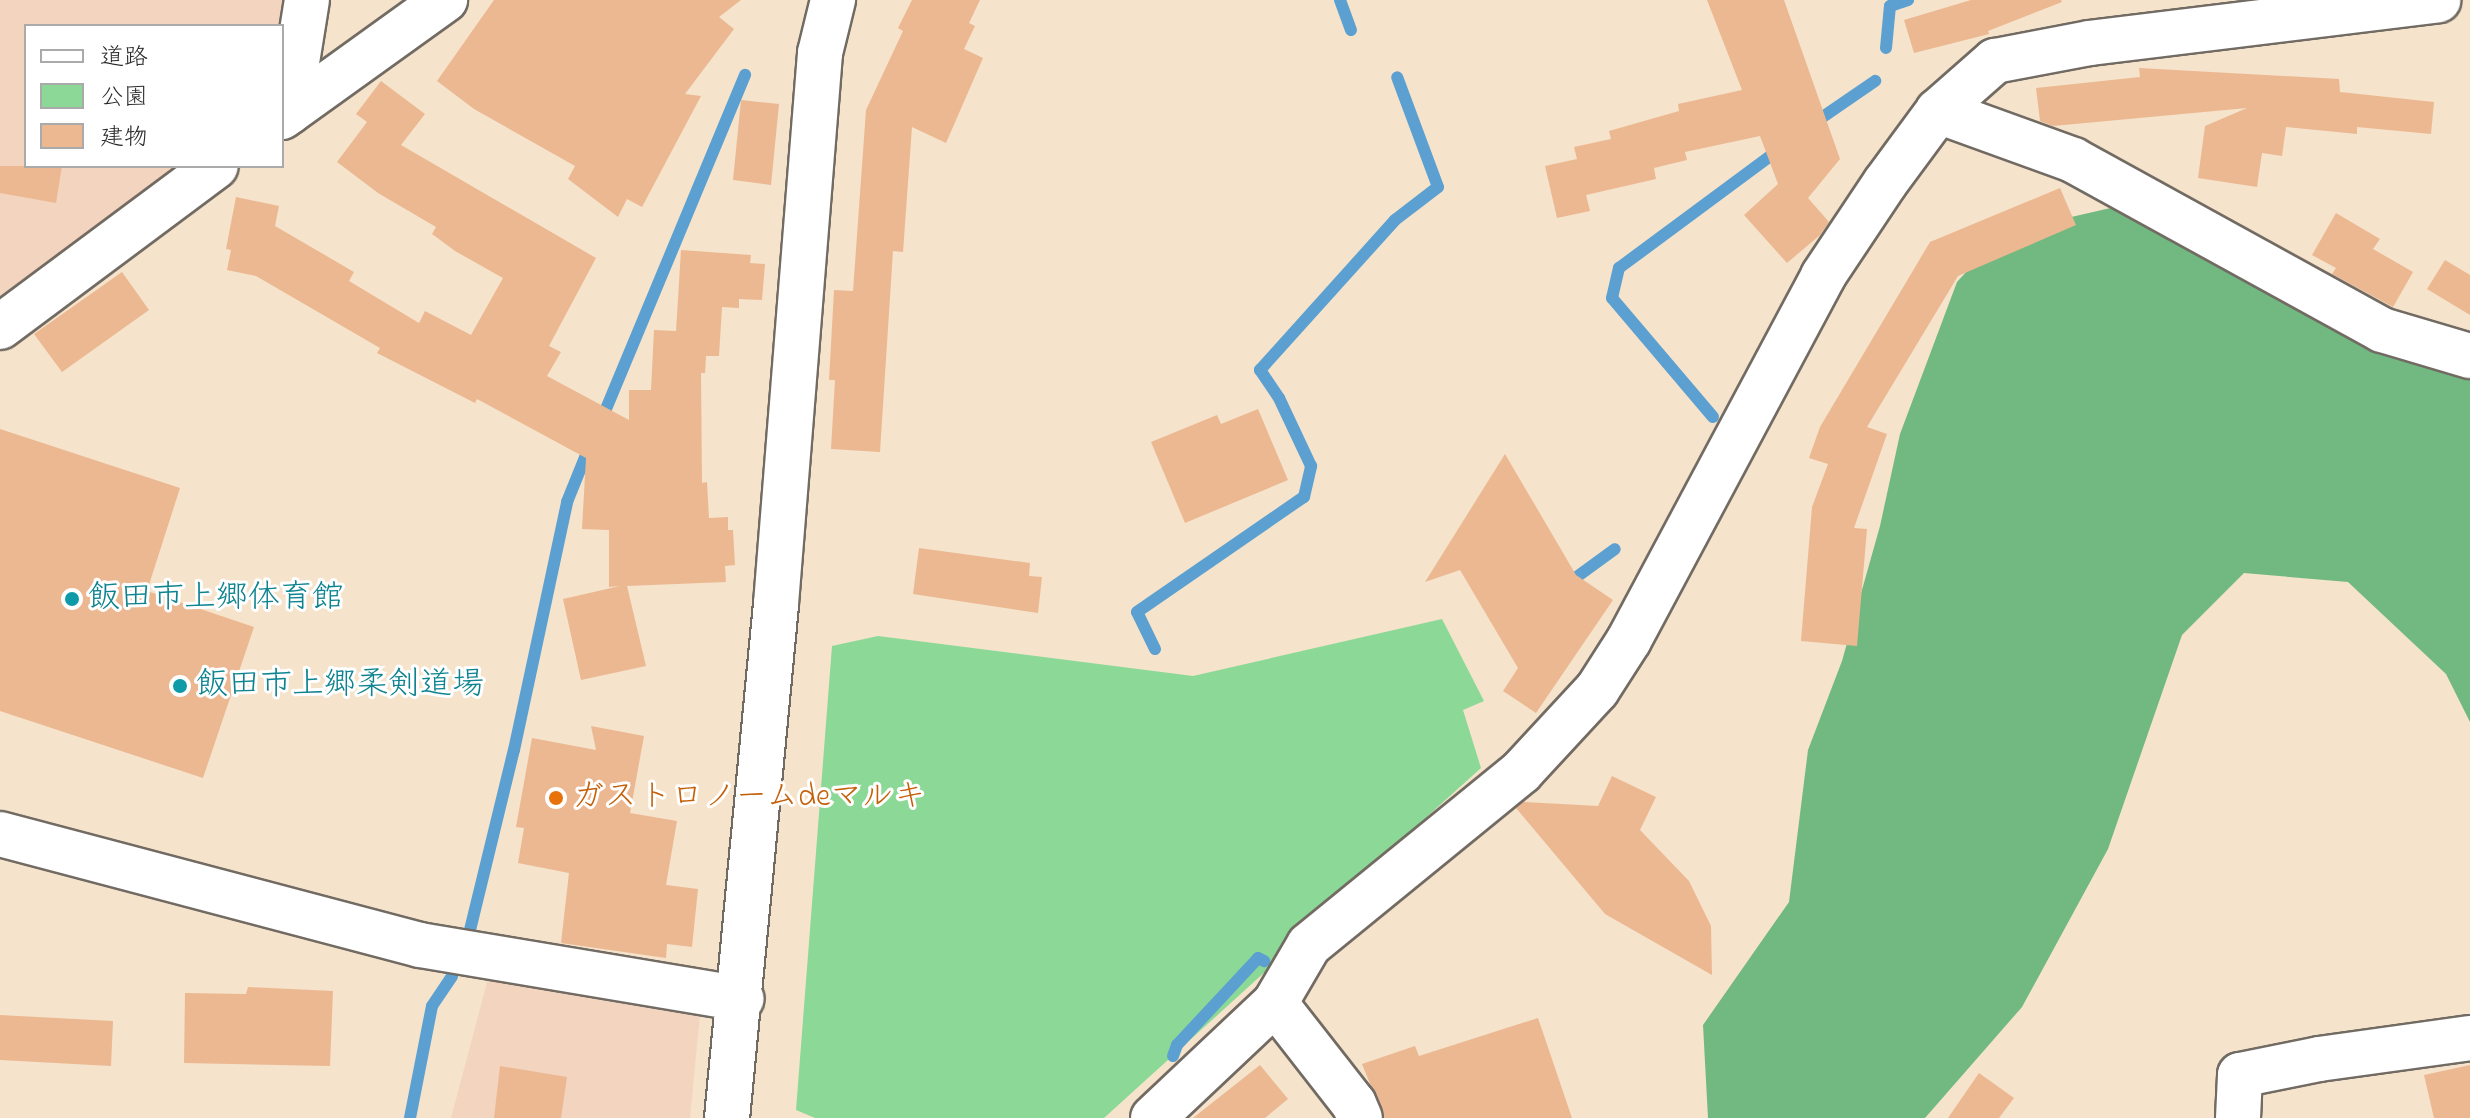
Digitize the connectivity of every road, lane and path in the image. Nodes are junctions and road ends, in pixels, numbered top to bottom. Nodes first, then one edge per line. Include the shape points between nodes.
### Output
1 (307, 0) edge
2 (445, 0) edge
3 (833, 0) edge
4 (2438, 0) edge
5 (1938, 111) junction
6 (286, 115) edge
7 (213, 168) edge
8 (0, 327) edge
9 (2470, 356) edge
10 (0, 834) edge
11 (741, 999) junction
12 (1275, 1003) junction
13 (2470, 1038) edge
14 (727, 1118) edge
15 (1153, 1118) edge
16 (1360, 1118) edge
17 (2238, 1118) edge

1 - 6 street
2 - 6 street
3 - 11 street via 820,53
4 - 5 street via 2090,43 1995,61
5 - 9 street via 2073,160 2382,330
5 - 12 street via 1823,276 1629,640 1597,690 1521,772 1309,945
7 - 8 street
10 - 11 street via 420,945
11 - 14 street
12 - 15 street
12 - 16 street
13 - 17 street via 2240,1075

